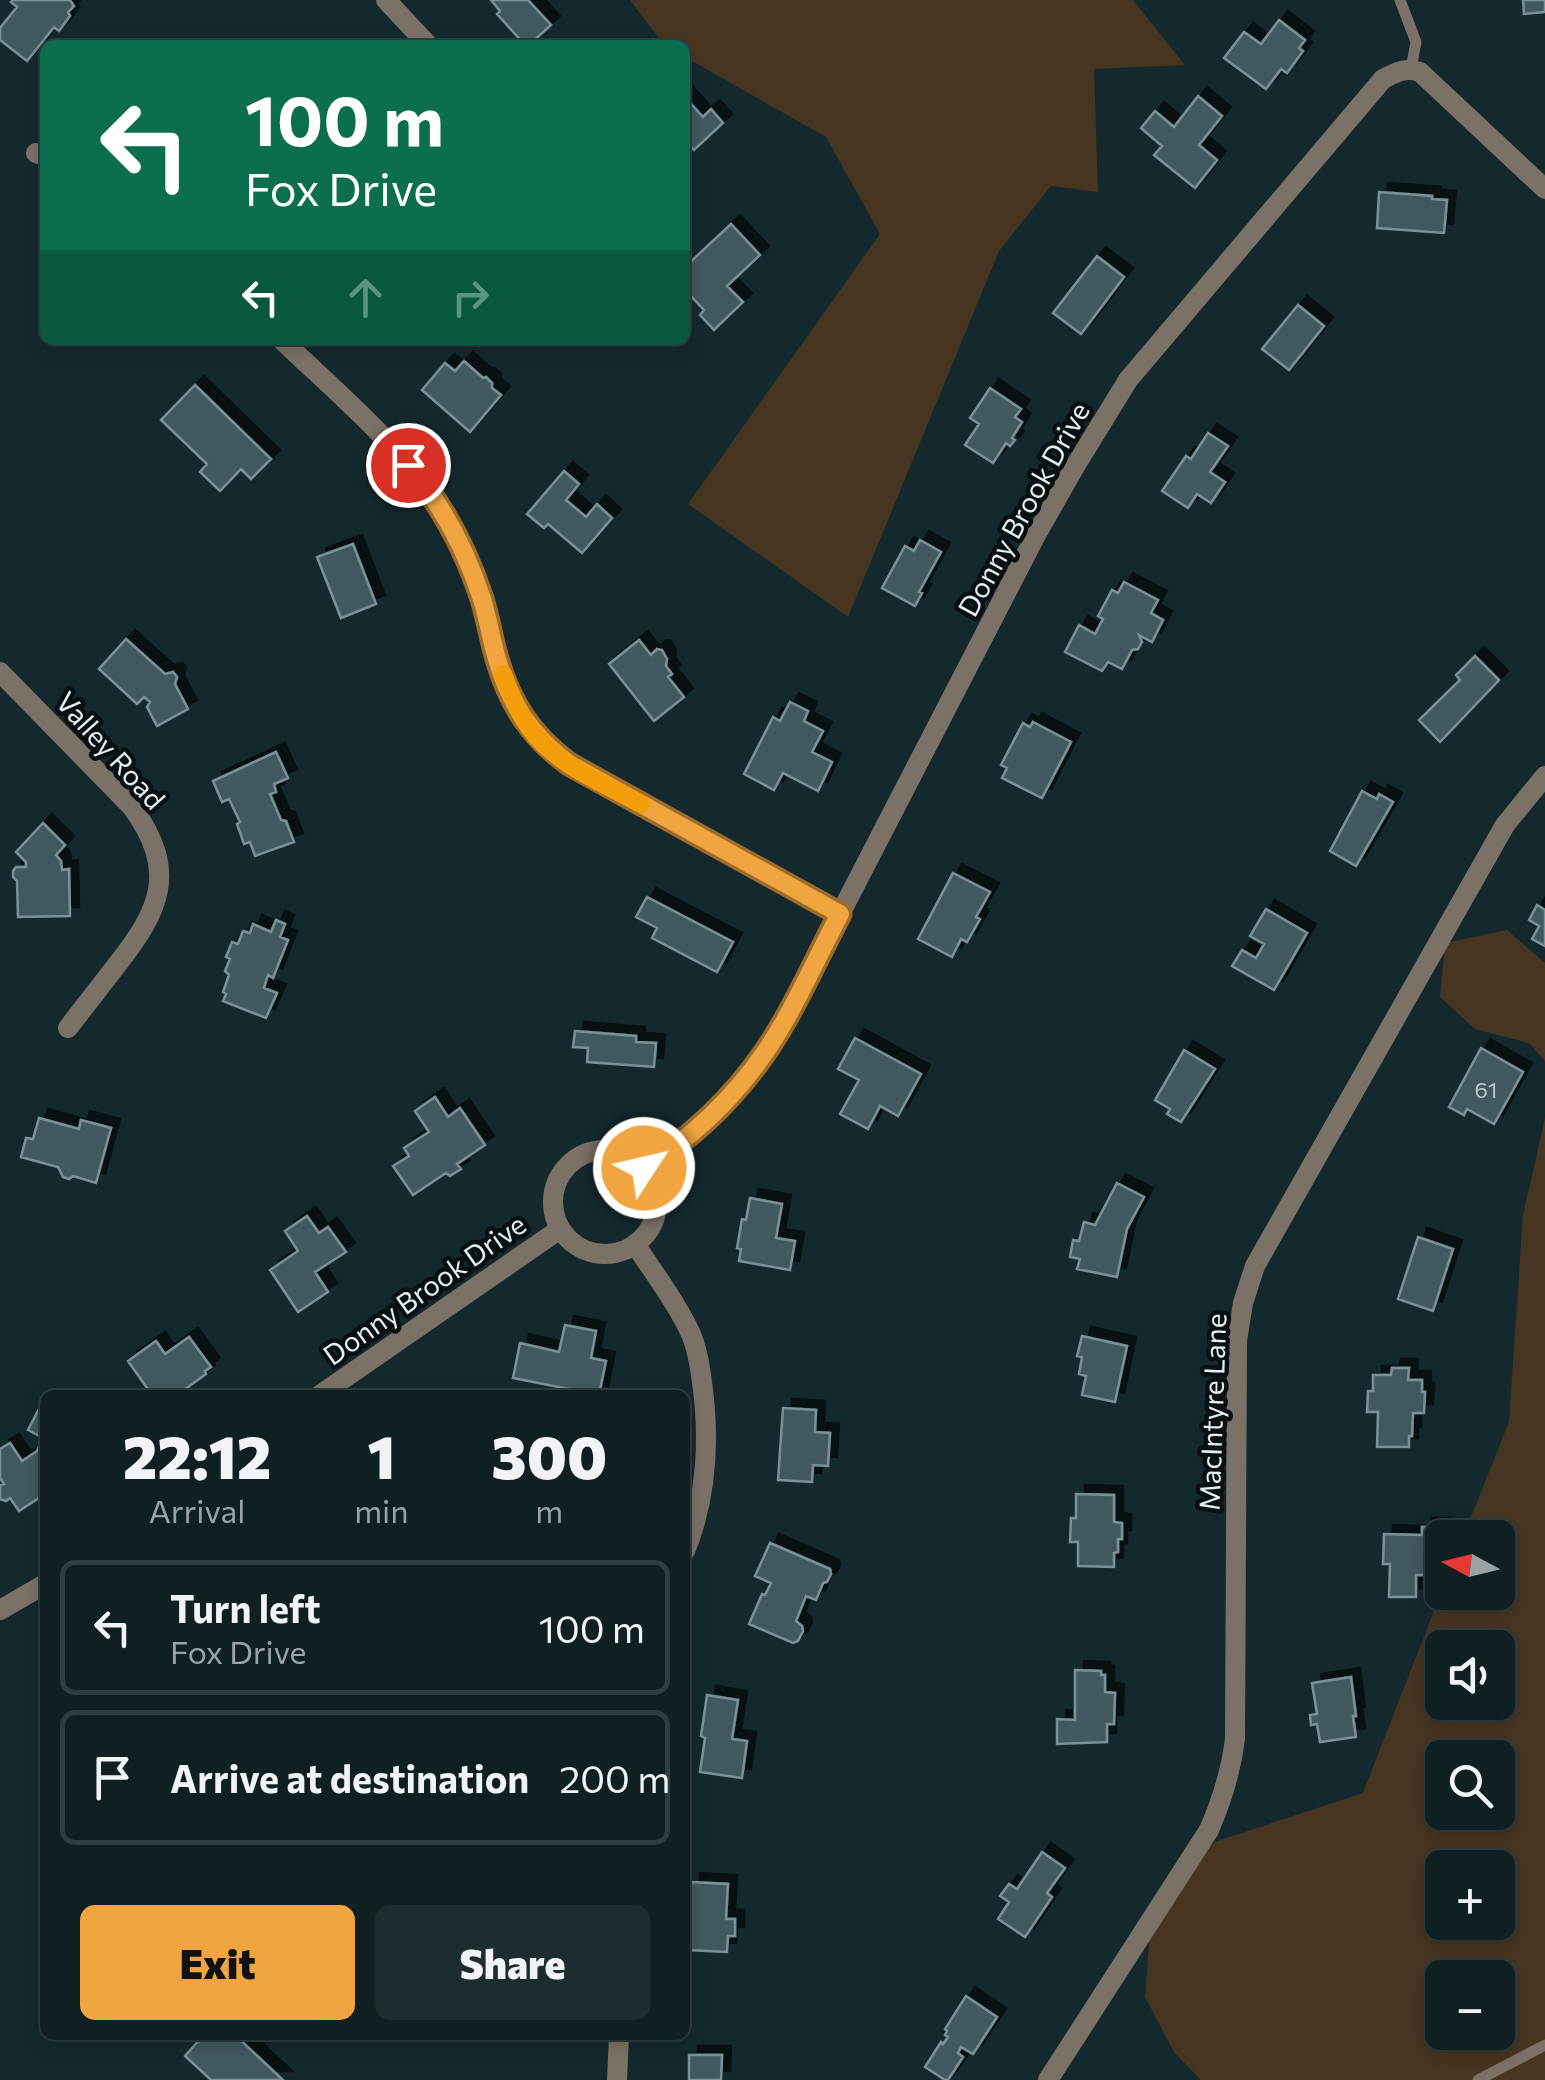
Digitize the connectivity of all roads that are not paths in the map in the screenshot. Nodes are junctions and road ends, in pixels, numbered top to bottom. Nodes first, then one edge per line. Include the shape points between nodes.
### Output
1 (386, 0) edge
2 (1400, 0) edge
3 (423, 40) edge
4 (1411, 69) junction
5 (1545, 188) edge
6 (287, 345) edge
7 (0, 672) edge
8 (1545, 776) edge
9 (840, 914) junction
10 (68, 1028) dead end
11 (644, 1168) junction
12 (560, 1228) junction
13 (635, 1244) junction
14 (327, 1390) edge
15 (690, 1534) edge
16 (40, 1587) edge
17 (0, 1610) edge
18 (618, 2040) edge
19 (1545, 2045) edge
20 (617, 2080) edge
21 (1048, 2080) edge
22 (1478, 2080) edge

1 - 3 street
2 - 4 lane via 1416,42
4 - 5 street
4 - 9 street, Donny Brook Drive via 1384,79 1128,380 1036,535
6 - 9 street via 393,448 447,519 467,558 513,699 548,748
7 - 10 street, Valley Road via 132,807 156,849 158,895 151,916
8 - 21 street, MacIntyre Lane via 1505,824 1255,1266 1236,1341 1230,1771 1209,1830
9 - 11 street, Donny Brook Drive via 791,1010 736,1091 678,1147
11 - 12 street, Donny Brook Drive via 631,1157 598,1150 568,1165 553,1196
11 - 13 street via 653,1183 654,1217
12 - 13 street, Donny Brook Drive via 586,1251 620,1252
12 - 14 street, Donny Brook Drive
13 - 15 street via 690,1332 702,1380 707,1447
16 - 17 street
18 - 20 street
19 - 22 lane

